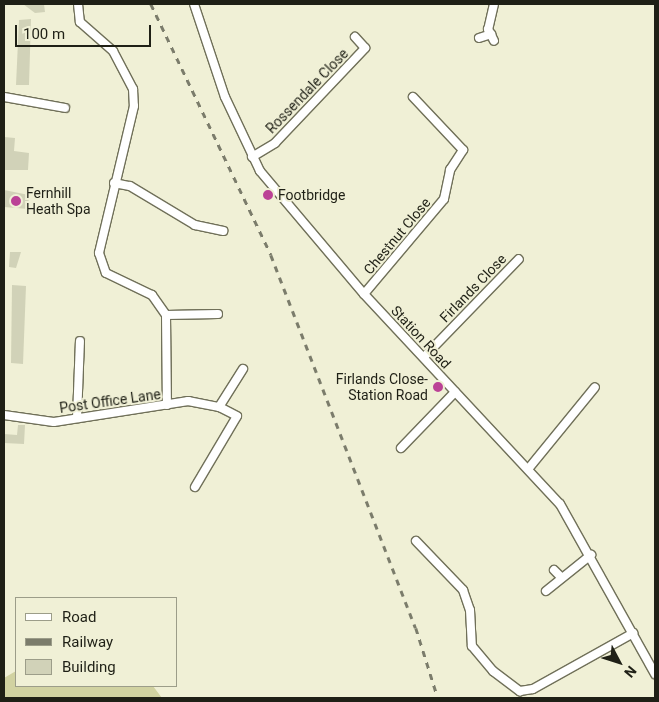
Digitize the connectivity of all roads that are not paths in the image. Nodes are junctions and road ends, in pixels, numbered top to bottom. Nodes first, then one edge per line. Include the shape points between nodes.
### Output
1 (78, 4) edge
2 (194, 4) edge
3 (494, 4) edge
4 (355, 37) dead end
5 (479, 38) dead end
6 (4, 96) edge
7 (413, 97) dead end
8 (65, 108) dead end
9 (252, 157) junction
10 (114, 183) junction
11 (224, 231) dead end
12 (519, 259) dead end
13 (364, 294) junction
14 (218, 314) dead end
15 (166, 315) junction
16 (80, 341) dead end
17 (424, 357) junction
18 (243, 369) dead end
19 (595, 387) dead end
20 (455, 392) junction
21 (167, 405) junction
22 (219, 407) junction
23 (4, 415) edge
24 (77, 418) junction
25 (402, 448) dead end
26 (529, 468) junction
27 (195, 487) dead end
28 (416, 541) dead end
29 (591, 555) junction
30 (554, 570) dead end
31 (561, 577) junction
32 (546, 591) dead end
33 (634, 632) junction
34 (655, 674) edge

1 - 10 street via 80,22 113,51 133,89 134,106
2 - 9 street, Station Road via 225,97
3 - 5 street via 493,37
4 - 9 street, Rossendale Close via 365,48 275,144
6 - 8 street
7 - 13 street, Chestnut Close via 463,150 450,170 444,198
9 - 13 street, Station Road
10 - 11 street via 130,186 195,225
10 - 15 street via 100,264 111,277 152,295
12 - 17 street, Firlands Close
13 - 17 street, Station Road
14 - 15 street
15 - 21 street
16 - 24 street
17 - 20 street, Station Road
18 - 22 street
19 - 26 street
20 - 25 street
20 - 26 street, Station Road
21 - 22 street, Post Office Lane via 188,401
21 - 24 street, Post Office Lane
22 - 27 street via 237,416
23 - 24 street, Post Office Lane via 54,422
26 - 29 street, Station Road via 560,504
28 - 33 street via 463,590 470,610 472,646 493,671 520,691 533,689
29 - 31 street
29 - 33 street, Station Road
30 - 31 street
31 - 32 street
33 - 34 street, Station Road

